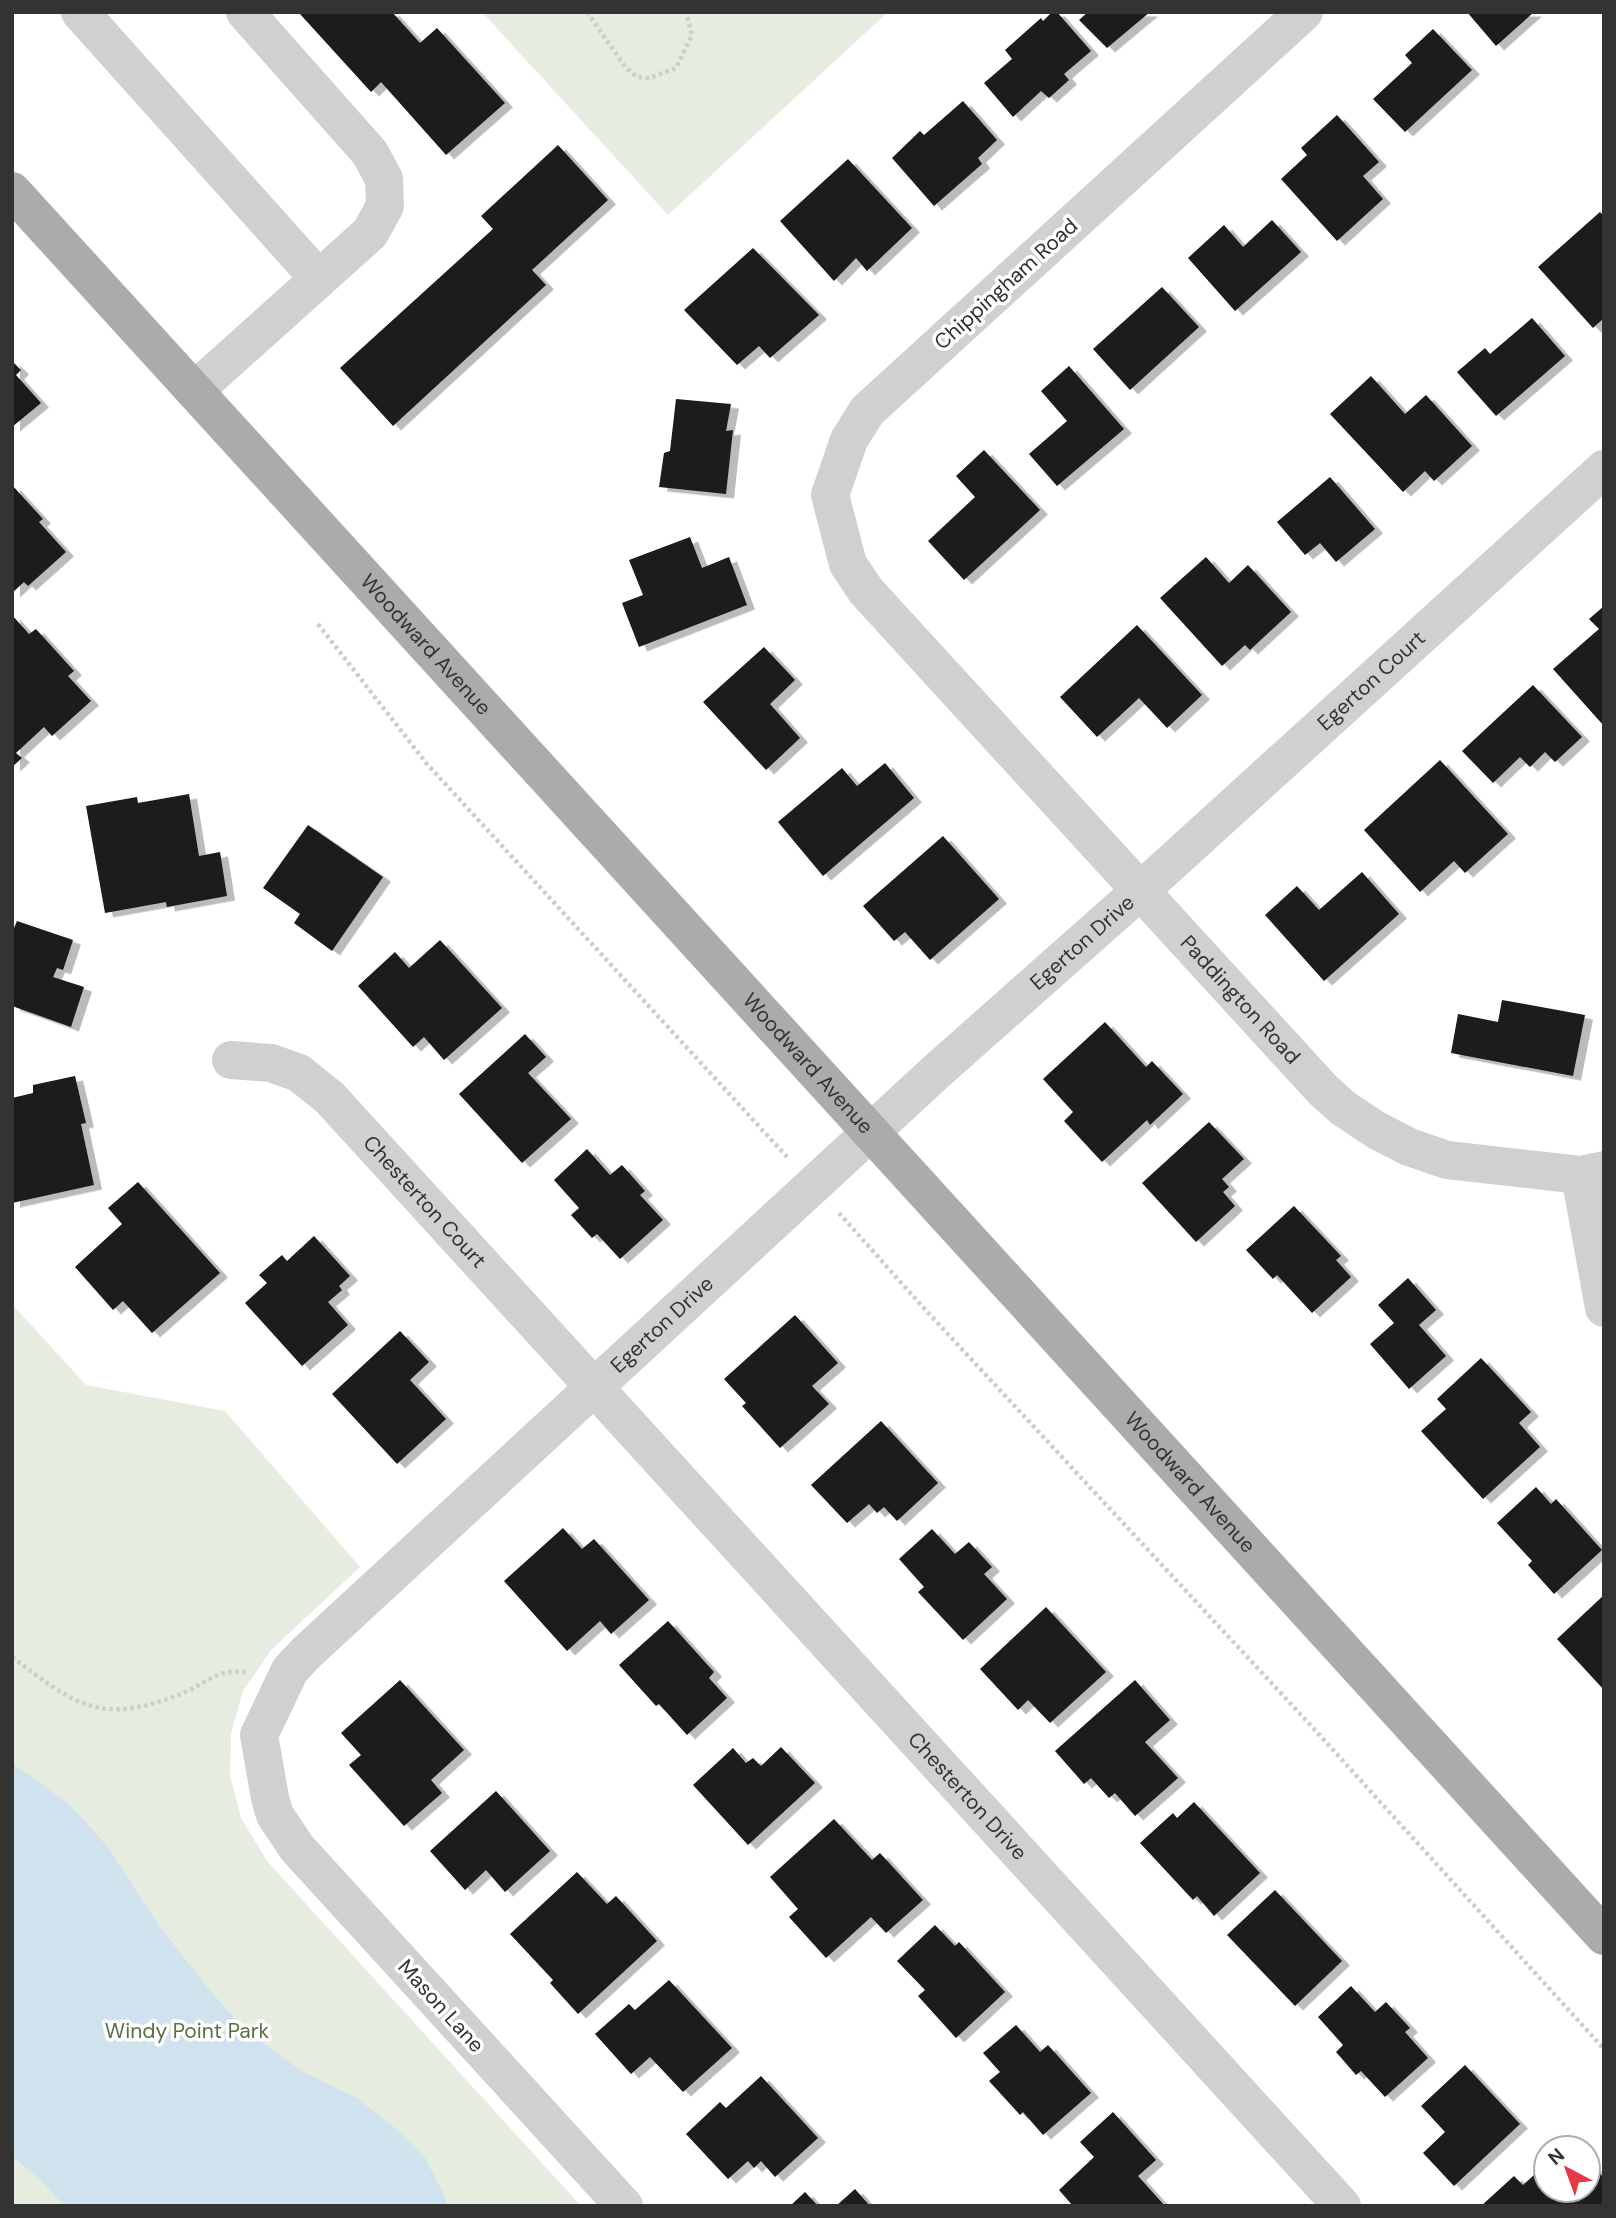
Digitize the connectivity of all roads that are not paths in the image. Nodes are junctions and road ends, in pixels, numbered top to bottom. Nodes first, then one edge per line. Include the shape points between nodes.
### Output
1 (80, 12) edge
2 (245, 12) edge
3 (1304, 12) edge
4 (12, 191) edge
5 (319, 279) junction
6 (194, 391) junction
7 (1604, 469) edge
8 (879, 606) joint
9 (1139, 892) junction
10 (231, 1060) dead end
11 (871, 1133) junction
12 (1592, 1173) edge
13 (1604, 1308) edge
14 (594, 1387) junction
15 (270, 1798) joint
16 (1604, 1936) edge
17 (624, 2206) edge
18 (1342, 2206) edge

1 - 5 street
2 - 5 street via 370,153 384,179 385,206 370,233
3 - 8 street, Chippingham Road via 867,411 849,440 830,495 848,564
4 - 6 main road, Woodward Avenue
5 - 6 street
6 - 11 main road, Woodward Avenue
7 - 9 street, Egerton Court
8 - 9 street, Paddington Road
9 - 11 street, Egerton Drive
9 - 12 street, Paddington Road via 1322,1090 1376,1130 1447,1160
10 - 14 street, Chesterton Court via 271,1063 299,1073 330,1098
11 - 14 street, Egerton Drive
11 - 16 main road, Woodward Avenue
12 - 13 street, Paddington Road
14 - 15 street, Egerton Drive via 290,1670 259,1735
14 - 18 street, Chesterton Drive
15 - 17 street, Mason Lane via 275,1815 297,1848

